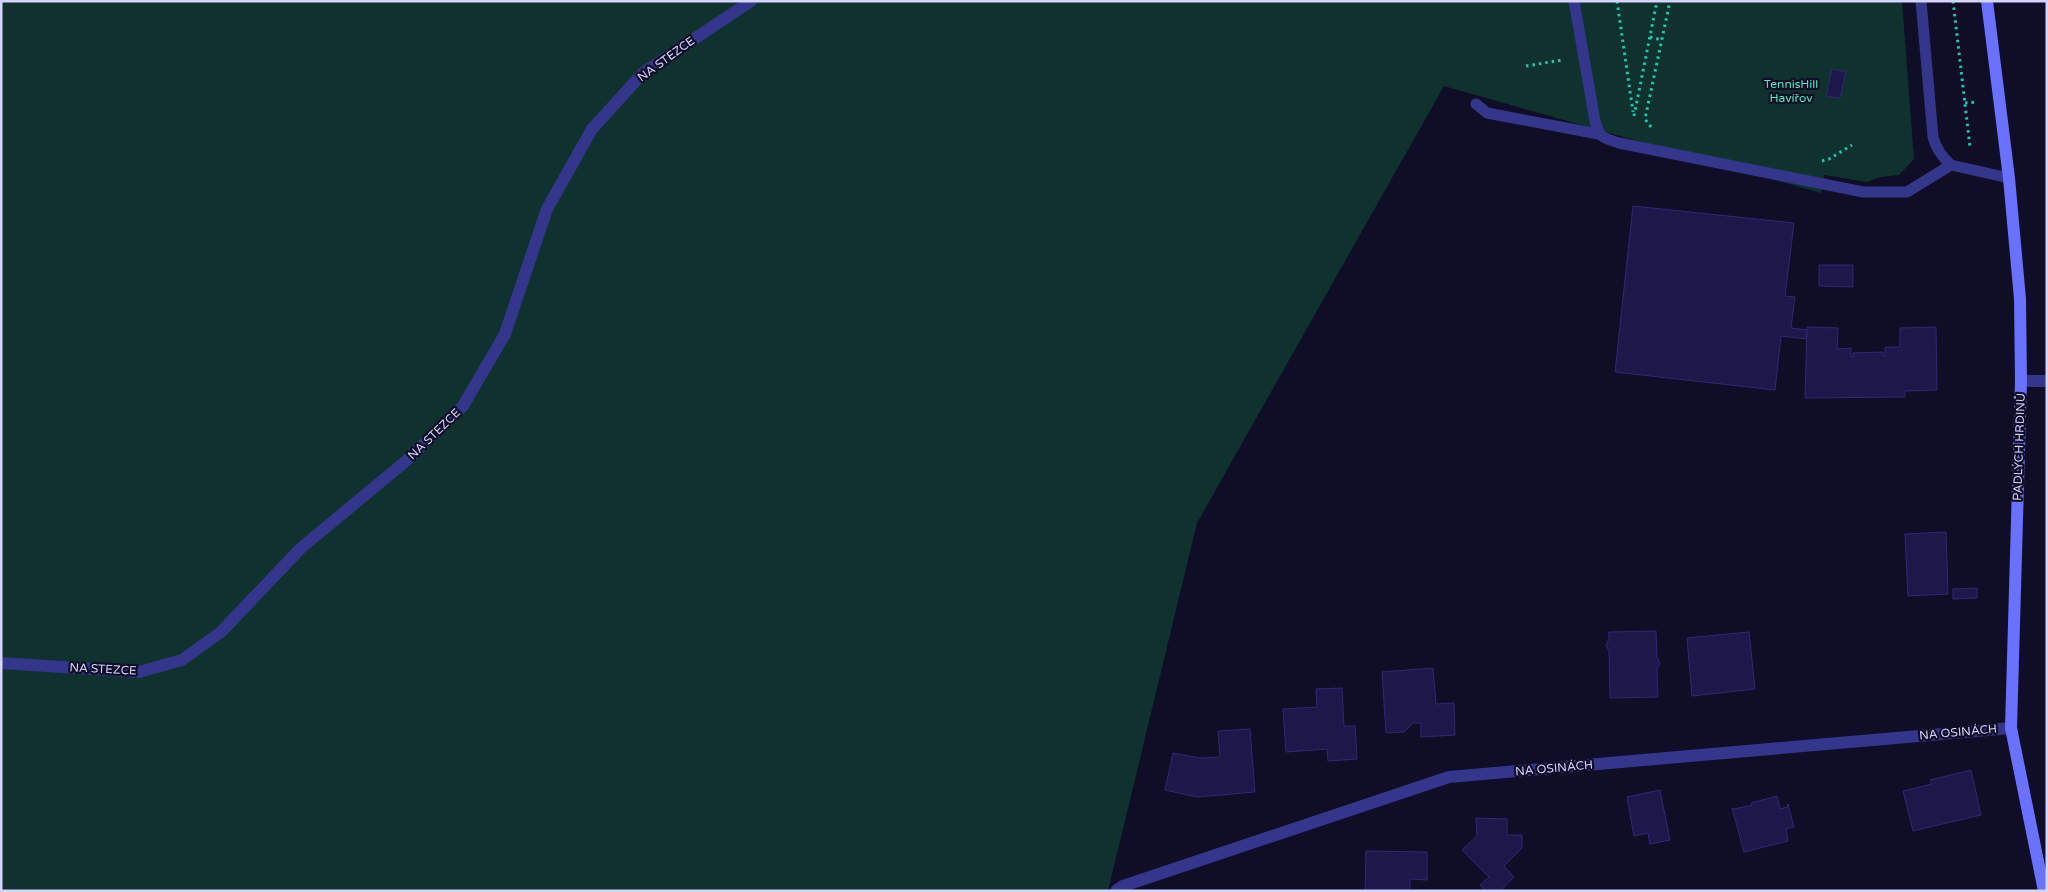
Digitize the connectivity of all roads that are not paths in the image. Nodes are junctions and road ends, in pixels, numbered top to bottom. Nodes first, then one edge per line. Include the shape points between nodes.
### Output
1 (751, 1) edge
2 (1574, 1) edge
3 (1921, 1) edge
4 (1987, 1) edge
5 (1476, 104) dead end
6 (1598, 134) junction
7 (1951, 165) junction
8 (2009, 178) junction
9 (2021, 381) junction
10 (2047, 381) edge
11 (1, 663) edge
12 (2011, 728) junction
13 (1116, 891) edge
14 (2044, 891) edge

1 - 11 street, NA STEZCE via 642,73 592,129 547,209 505,334 463,406 406,461 301,548 221,632 182,660 139,672
2 - 6 lane
3 - 7 lane via 1933,137 1939,152
4 - 8 street, PADLÝCH HRDINŮ
5 - 6 lane via 1487,113
6 - 7 lane via 1619,143 1863,192 1907,192
7 - 8 lane
8 - 9 street, PADLÝCH HRDINŮ via 2020,299
9 - 10 street
9 - 12 street, PADLÝCH HRDINŮ
12 - 13 street, NA OSINÁCH via 1449,777 1122,886
12 - 14 street, PADLÝCH HRDINŮ

